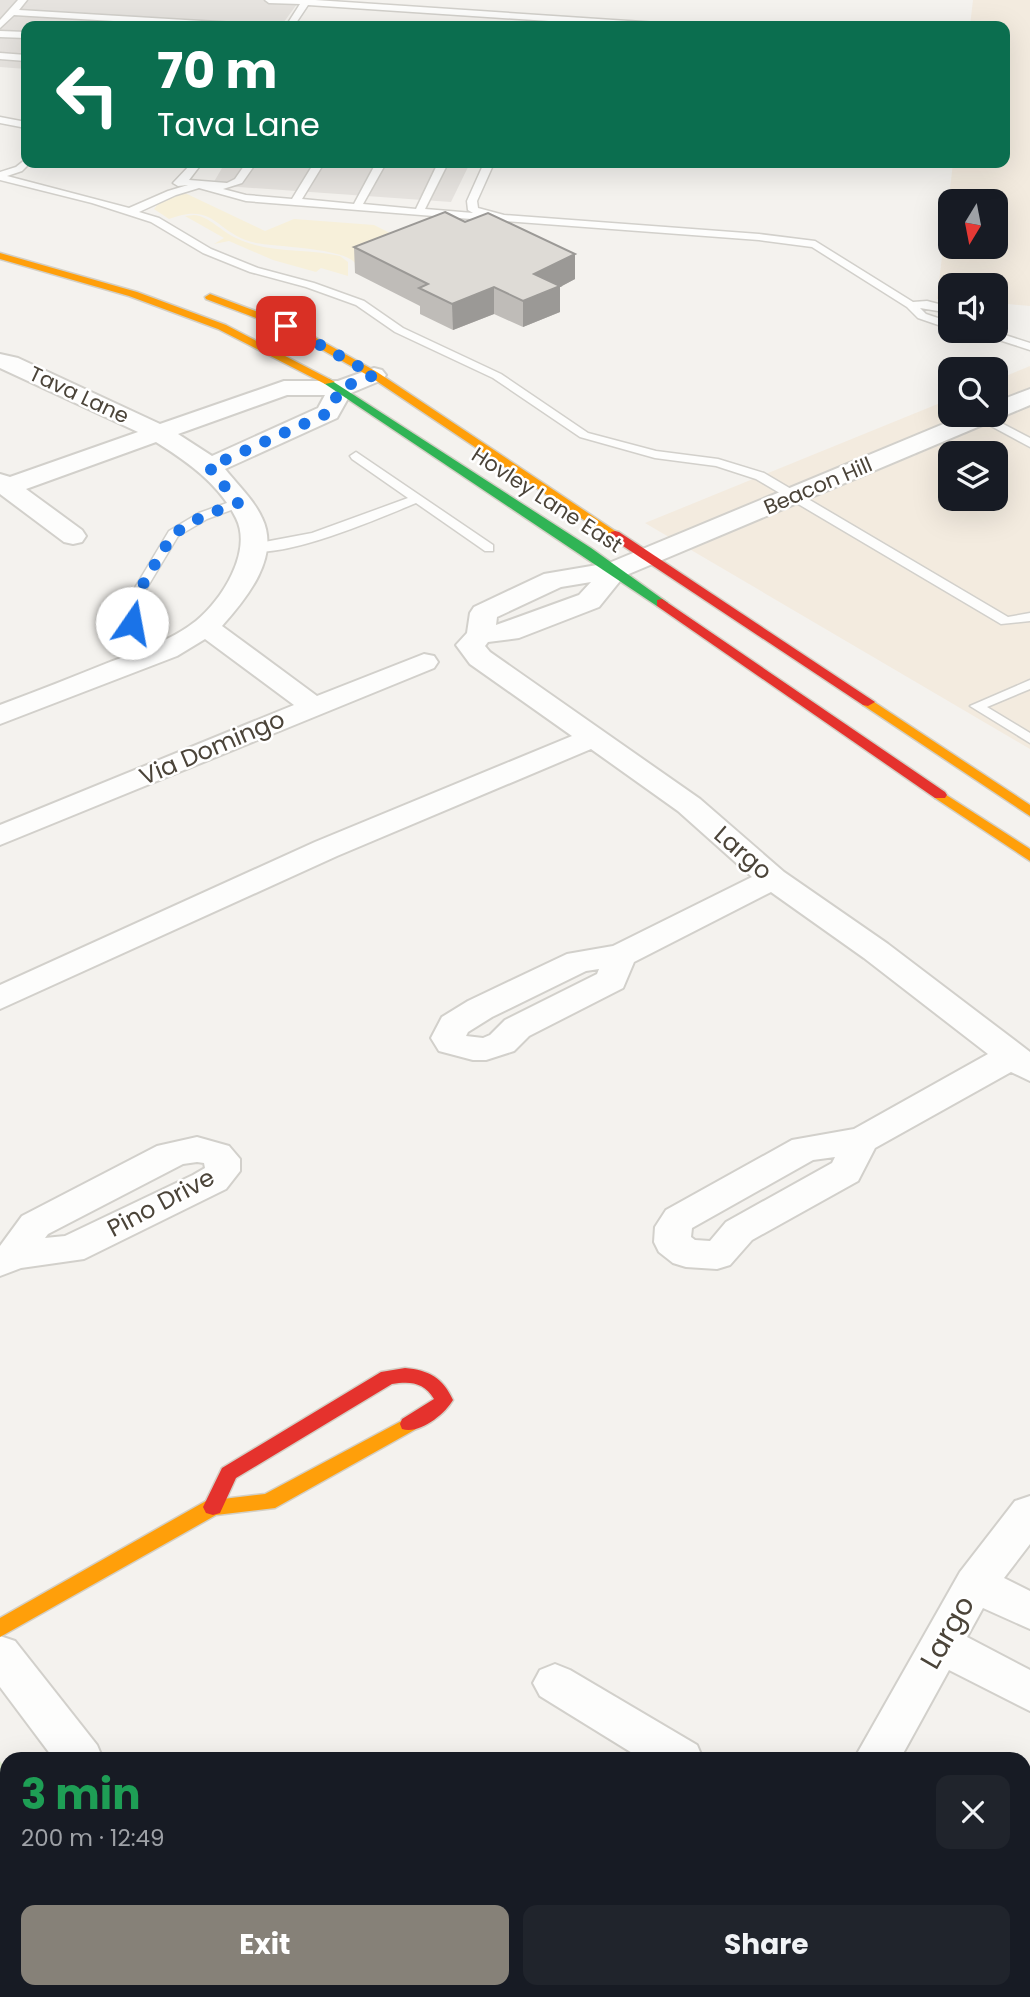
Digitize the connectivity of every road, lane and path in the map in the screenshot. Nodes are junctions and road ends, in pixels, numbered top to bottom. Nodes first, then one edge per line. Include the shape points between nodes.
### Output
1 (23, 0) edge
2 (269, 0) edge
3 (476, 0) edge
4 (306, 2) junction
5 (12, 12) junction
6 (470, 13) junction
7 (155, 21) edge
8 (293, 21) edge
9 (536, 21) edge
10 (0, 25) edge
11 (0, 34) edge
12 (21, 35) edge
13 (0, 56) edge
14 (21, 58) edge
15 (0, 120) edge
16 (21, 124) edge
17 (21, 167) edge
18 (193, 168) edge
19 (248, 168) edge
20 (315, 168) edge
21 (377, 168) edge
22 (441, 168) edge
23 (487, 168) edge
24 (0, 176) edge
25 (183, 181) junction
26 (200, 185) junction
27 (296, 202) junction
28 (116, 207) junction
29 (357, 207) junction
30 (130, 212) junction
31 (419, 212) junction
32 (504, 218) junction
33 (0, 257) edge
34 (196, 291) dead end
35 (912, 304) junction
36 (938, 307) edge
37 (938, 322) edge
38 (1008, 338) edge
39 (1030, 347) edge
40 (0, 361) edge
41 (374, 375) junction
42 (341, 388) junction
43 (1030, 396) edge
44 (1008, 405) edge
45 (224, 408) junction
46 (957, 427) edge
47 (1007, 427) edge
48 (156, 431) junction
49 (269, 440) junction
50 (1030, 443) edge
51 (356, 456) dead end
52 (209, 467) junction
53 (3, 484) edge
54 (797, 495) junction
55 (418, 498) junction
56 (238, 503) junction
57 (73, 536) dead end
58 (252, 548) junction
59 (489, 548) dead end
60 (650, 558) junction
61 (615, 570) junction
62 (1030, 617) edge
63 (206, 627) junction
64 (167, 650) junction
65 (424, 662) dead end
66 (1030, 684) edge
67 (313, 706) junction
68 (4, 708) edge
69 (593, 738) junction
70 (1030, 739) edge
71 (1030, 812) edge
72 (0, 836) edge
73 (1030, 856) edge
74 (773, 879) junction
75 (620, 956) dead end
76 (0, 998) edge
77 (1021, 1062) edge
78 (862, 1140) junction
79 (8, 1259) edge
80 (213, 1507) junction
81 (1030, 1513) edge
82 (975, 1584) junction
83 (1030, 1611) edge
84 (0, 1628) edge
85 (941, 1644) junction
86 (0, 1654) edge
87 (555, 1683) dead end
88 (1030, 1692) edge
89 (75, 1752) edge
90 (669, 1752) edge
91 (880, 1752) edge

1 - 5 lane
2 - 4 lane
3 - 6 lane
4 - 6 lane
4 - 8 lane
5 - 7 lane
5 - 10 lane
6 - 9 lane
11 - 12 lane
13 - 14 lane
15 - 16 lane
17 - 24 lane
18 - 25 lane
19 - 26 lane via 239,181 228,186
20 - 27 lane
21 - 29 lane
22 - 31 lane
23 - 32 lane via 472,210
24 - 28 lane
25 - 26 lane
25 - 28 lane
26 - 27 lane via 246,198
26 - 30 lane via 172,192
27 - 29 lane
28 - 30 lane
29 - 31 lane
30 - 54 lane via 254,270 360,303 399,330 496,376 584,435 655,454 718,463 760,476
31 - 32 lane
32 - 35 lane via 815,244
33 - 42 main road, Hovley Lane East via 134,294 222,327
34 - 41 main road, Hovley Lane East via 286,326
35 - 36 lane
35 - 37 lane via 922,316
38 - 39 lane
40 - 48 street, Tava Lane
41 - 42 street, Tava Lane
41 - 60 main road, Hovley Lane East via 493,449
42 - 45 street, Tava Lane via 284,388
42 - 49 street via 328,413
42 - 61 main road, Hovley Lane East
43 - 44 street, Beacon Hill
45 - 48 street, Tava Lane
45 - 49 street via 231,426
46 - 54 street, Beacon Hill
47 - 50 lane
48 - 52 street, Tava Lane
48 - 53 street
49 - 52 street
51 - 55 lane
52 - 56 street, Tava Lane
53 - 57 street
54 - 60 street, Beacon Hill
54 - 62 lane via 1006,621
55 - 58 lane via 330,534
55 - 59 lane
56 - 58 street, Tava Lane via 250,519
56 - 64 lane via 173,534 133,601 130,611 138,633
58 - 63 street, Tava Lane via 246,577
60 - 61 street
60 - 71 main road, Hovley Lane East
61 - 69 street, Largo via 589,601 509,632 480,635 470,645 480,658
61 - 73 main road, Hovley Lane East
63 - 64 street, Tava Lane
63 - 67 street
64 - 68 street, Tava Lane
65 - 67 street, Via Domingo
66 - 70 lane via 977,706
67 - 72 street, Via Domingo
69 - 74 street, Largo via 689,805
69 - 76 street via 326,849
74 - 75 street
74 - 77 street, Largo
77 - 78 street
78 - 78 street via 805,1149 680,1219 673,1227 672,1242 686,1253 716,1255 739,1231 845,1172
79 - 79 street, Pino Drive via 71,1249 206,1184 221,1174 222,1159 200,1150 170,1156 35,1225
80 - 80 main road via 268,1502 437,1408 442,1391 419,1377 388,1377 229,1473
80 - 84 main road
81 - 82 street, Largo
82 - 83 street
82 - 85 street, Largo
85 - 88 street
85 - 91 street, Largo
86 - 89 street
87 - 90 street

